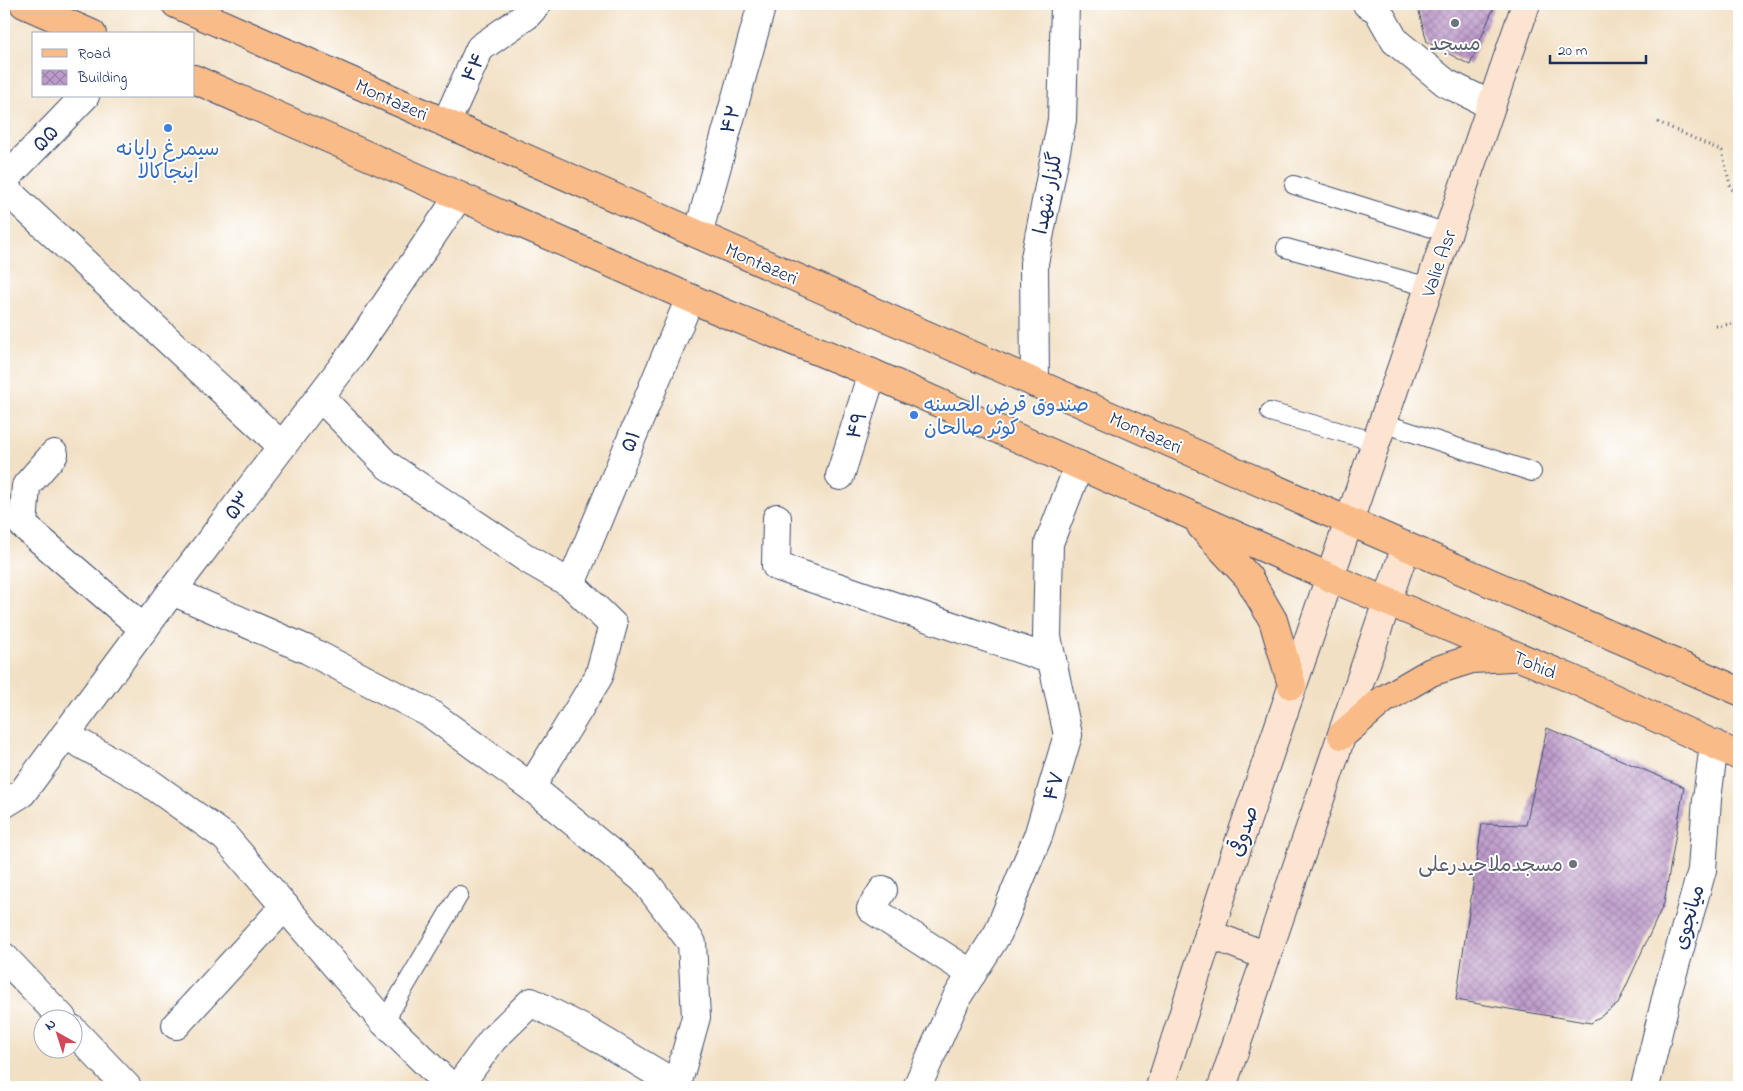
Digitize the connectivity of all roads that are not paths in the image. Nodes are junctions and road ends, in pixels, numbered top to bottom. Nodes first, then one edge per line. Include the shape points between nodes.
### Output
1 (24, 4) edge
2 (178, 4) edge
3 (538, 4) edge
4 (762, 4) edge
5 (1065, 4) edge
6 (1526, 4) edge
7 (1374, 6) edge
8 (87, 32) edge
9 (195, 79) edge
10 (83, 98) edge
11 (1491, 105) junction
12 (446, 123) junction
13 (4, 180) edge
14 (1294, 185) dead end
15 (4, 188) edge
16 (459, 196) junction
17 (1448, 233) junction
18 (698, 234) junction
19 (1286, 248) dead end
20 (1429, 287) junction
21 (690, 298) junction
22 (872, 373) junction
23 (1035, 383) junction
24 (320, 397) junction
25 (1270, 412) dead end
26 (1379, 433) junction
27 (282, 446) junction
28 (54, 454) dead end
29 (1078, 465) junction
30 (1532, 472) dead end
31 (840, 476) dead end
32 (1190, 514) junction
33 (777, 518) dead end
34 (1348, 522) junction
35 (1406, 546) junction
36 (1329, 576) junction
37 (571, 584) junction
38 (172, 592) junction
39 (1387, 601) junction
40 (144, 629) junction
41 (1517, 656) junction
42 (1052, 660) junction
43 (1292, 685) junction
44 (1739, 691) edge
45 (65, 734) junction
46 (1342, 735) junction
47 (1714, 744) junction
48 (1739, 756) edge
49 (530, 788) junction
50 (4, 804) edge
51 (883, 890) dead end
52 (459, 895) dead end
53 (285, 906) junction
54 (1209, 934) junction
55 (1267, 956) junction
56 (4, 957) edge
57 (972, 974) junction
58 (52, 1008) edge
59 (384, 1022) junction
60 (176, 1025) dead end
61 (82, 1040) edge
62 (445, 1084) edge
63 (127, 1087) edge
64 (917, 1087) edge
65 (1160, 1087) edge
66 (1222, 1087) edge
67 (1645, 1087) edge

1 - 8 main road
2 - 12 main road, Montazeri
3 - 12 street, ۴۴ via 480,48
4 - 18 street, ۴۲
5 - 23 street, گلزار شهدا via 1062,120 1034,263
6 - 11 main road, Valie Asr
7 - 11 street via 1396,40 1438,77
9 - 16 main road
10 - 13 street, ۵۵
11 - 17 main road, Valie Asr
12 - 18 main road, Montazeri
14 - 17 lane
15 - 27 street
16 - 21 main road
16 - 24 street, ۵۳
17 - 20 main road, Valie Asr
18 - 23 main road, Montazeri
19 - 20 lane
20 - 26 main road, Valie Asr
21 - 22 main road
21 - 37 street, ۵۱
22 - 29 main road
22 - 31 street, ۴۹
23 - 34 main road, Montazeri
24 - 27 street, ۵۳
24 - 37 street via 387,465 529,560
25 - 26 lane
26 - 30 lane
26 - 34 main road, Valie Asr
27 - 38 street, ۵۳
28 - 40 street via 26,486 23,525
29 - 32 main road
29 - 42 street, ۴۷ via 1049,543 1047,636
32 - 36 main road
32 - 43 main road via 1248,576 1274,620
33 - 42 street via 776,566
34 - 35 main road
34 - 36 main road, Valie Asr
35 - 39 main road
35 - 44 main road
36 - 39 main road, Tohid
36 - 43 main road, صدوقی
37 - 49 street via 613,625 599,676
38 - 40 street, ۵۳
38 - 49 street via 308,650 432,714
39 - 41 main road, Tohid
39 - 46 main road
40 - 45 street, ۵۳
41 - 46 main road via 1472,659 1432,672 1383,700
41 - 47 main road, Tohid
42 - 57 street, ۴۷ via 1068,735 1038,836 998,933
43 - 54 main road, صدوقی
45 - 50 street, ۵۳ via 22,793
45 - 53 street via 144,779 225,837
46 - 55 main road
47 - 48 main road, Tohid
47 - 67 street, میانجوی via 1702,870
49 - 62 street via 644,880 692,943 696,1017 677,1085 532,1002
51 - 57 street via 871,909
52 - 59 lane
53 - 59 street
53 - 60 street
54 - 55 main road
54 - 65 main road, صدوقی
55 - 66 main road
56 - 58 street
57 - 64 street, ۴۷ via 957,997
59 - 62 street
61 - 63 street

